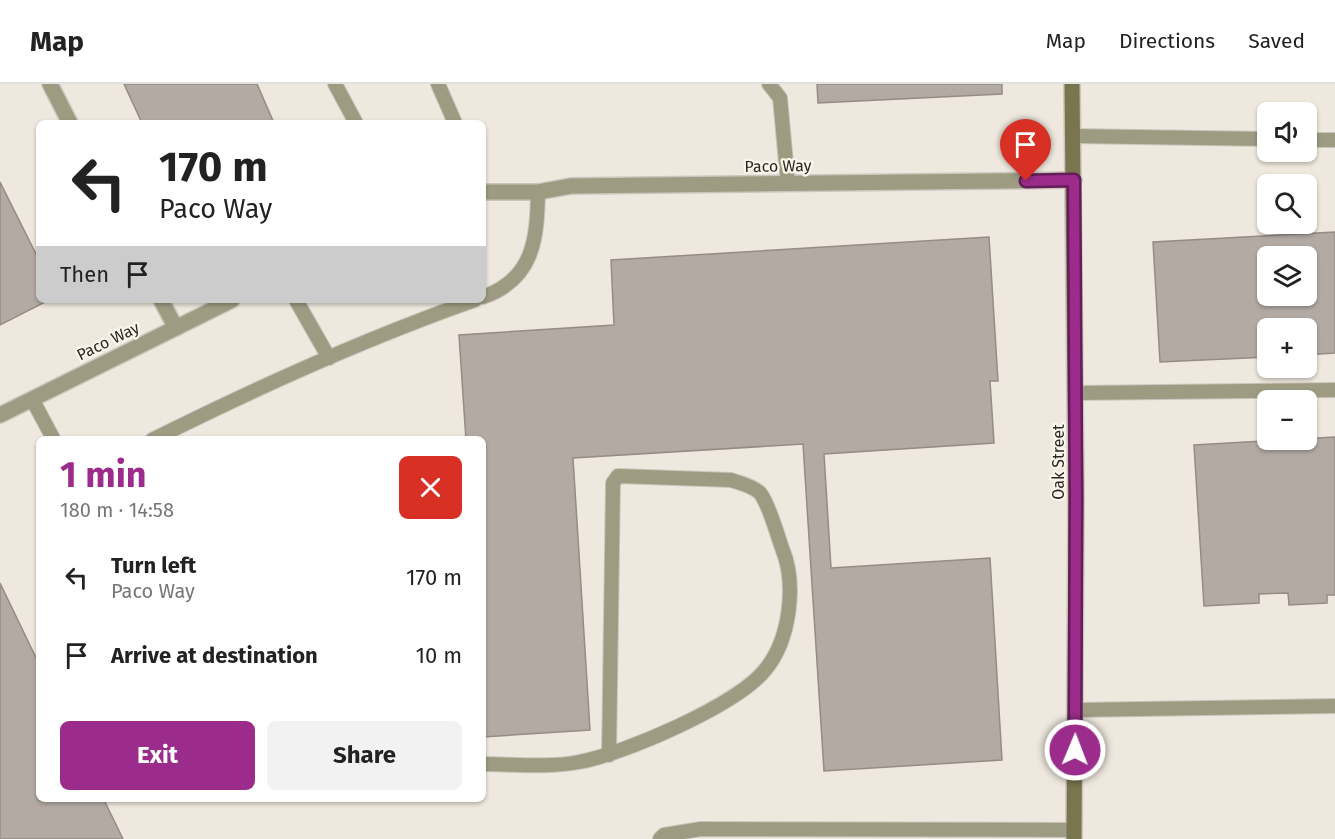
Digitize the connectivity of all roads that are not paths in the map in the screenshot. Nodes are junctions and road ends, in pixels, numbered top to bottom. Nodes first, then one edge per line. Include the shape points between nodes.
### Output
1 (50, 84) edge
2 (335, 84) edge
3 (438, 84) edge
4 (769, 84) edge
5 (1072, 84) edge
6 (68, 120) edge
7 (354, 120) edge
8 (454, 120) edge
9 (1073, 136) junction
10 (1257, 139) edge
11 (1317, 140) edge
12 (1335, 140) edge
13 (1074, 180) junction
14 (788, 184) junction
15 (486, 192) edge
16 (538, 192) junction
17 (486, 296) edge
18 (163, 303) edge
19 (226, 303) edge
20 (298, 303) edge
21 (467, 303) edge
22 (176, 328) junction
23 (329, 358) junction
24 (1335, 390) edge
25 (1075, 393) junction
26 (32, 399) junction
27 (0, 415) edge
28 (52, 436) edge
29 (162, 436) edge
30 (1335, 706) edge
31 (1075, 710) junction
32 (609, 755) junction
33 (486, 764) edge
34 (1074, 835) edge
35 (660, 839) edge

1 - 6 street
2 - 7 lane
3 - 8 lane
4 - 14 lane via 780,98
5 - 9 street, Oak Street
9 - 10 lane
9 - 13 street, Oak Street
11 - 12 lane
13 - 14 street, Paco Way
13 - 25 street, Oak Street
14 - 16 street, Paco Way via 571,186
15 - 16 street, Paco Way
16 - 17 lane via 537,235 521,273
18 - 22 street
19 - 22 street, Paco Way
20 - 23 lane
21 - 23 lane
22 - 26 street, Paco Way
23 - 29 lane
24 - 25 lane
25 - 31 street, Oak Street
26 - 27 street, Paco Way
26 - 28 lane
30 - 31 lane
31 - 34 street, Oak Street
32 - 32 lane via 740,693 765,670 780,643 789,610 787,561 760,493 748,486 731,480 618,476 613,483
32 - 33 lane via 576,763
34 - 35 lane via 701,829

